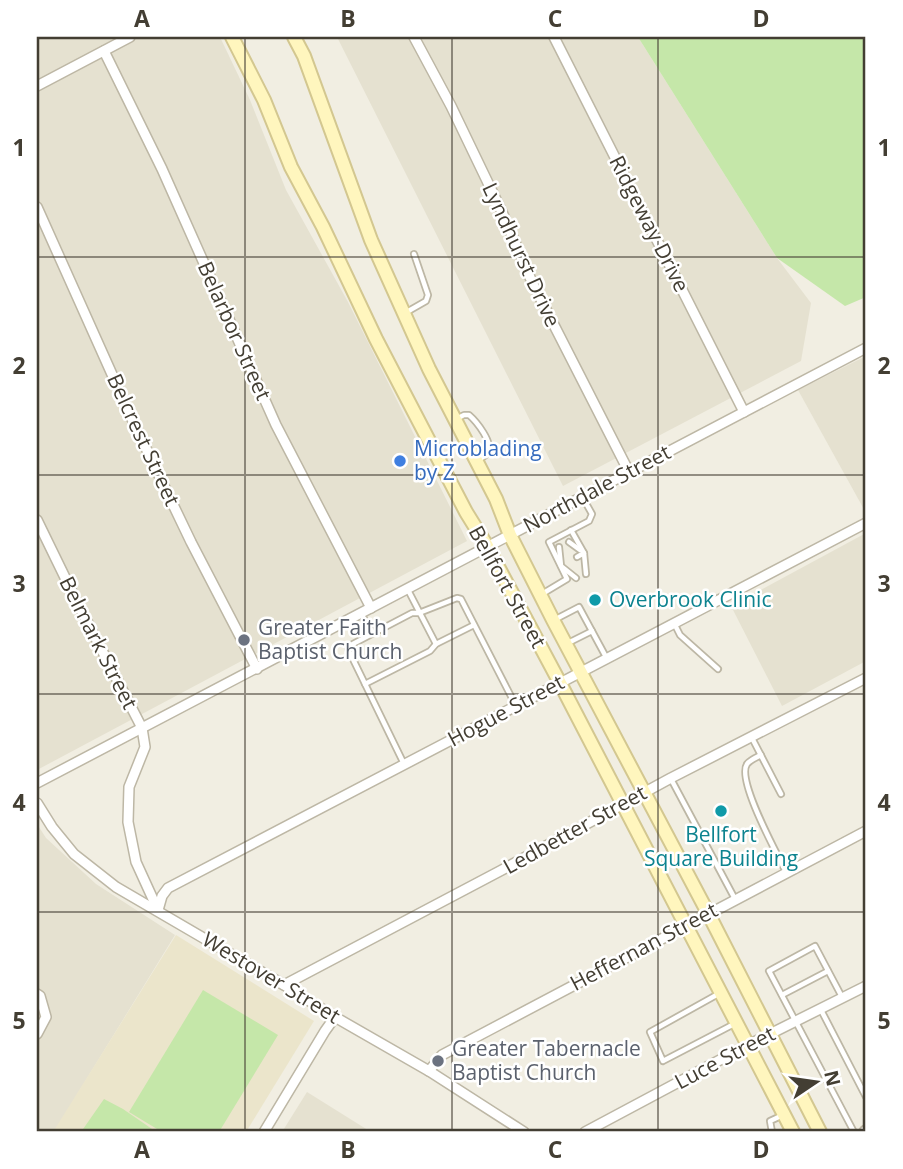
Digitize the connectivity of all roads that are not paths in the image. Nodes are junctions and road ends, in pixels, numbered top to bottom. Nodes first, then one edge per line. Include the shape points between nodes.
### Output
1 (130, 37) edge
2 (232, 37) edge
3 (294, 37) edge
4 (414, 37) edge
5 (554, 37) edge
6 (104, 51) junction
7 (37, 86) edge
8 (37, 207) edge
9 (414, 254) dead end
10 (404, 313) junction
11 (866, 348) edge
12 (744, 412) junction
13 (455, 419) junction
14 (477, 462) junction
15 (629, 472) junction
16 (582, 497) junction
17 (37, 520) edge
18 (866, 523) edge
19 (571, 530) junction
20 (510, 535) junction
21 (569, 542) dead end
22 (487, 546) junction
23 (559, 547) dead end
24 (573, 549) dead end
25 (584, 553) junction
26 (564, 554) dead end
27 (577, 557) dead end
28 (567, 562) dead end
29 (561, 566) junction
30 (582, 566) dead end
31 (572, 571) dead end
32 (586, 573) dead end
33 (576, 578) dead end
34 (408, 590) junction
35 (540, 595) junction
36 (371, 608) junction
37 (419, 612) junction
38 (361, 614) junction
39 (553, 620) junction
40 (674, 624) junction
41 (474, 625) junction
42 (592, 631) junction
43 (373, 633) junction
44 (436, 644) junction
45 (566, 644) junction
46 (607, 659) junction
47 (257, 669) junction
48 (718, 669) dead end
49 (580, 673) junction
50 (866, 678) edge
51 (560, 683) junction
52 (365, 684) junction
53 (516, 706) junction
54 (142, 728) junction
55 (752, 737) junction
56 (761, 755) junction
57 (404, 765) junction
58 (671, 778) junction
59 (37, 783) edge
60 (645, 792) junction
61 (781, 794) dead end
62 (37, 803) edge
63 (622, 804) junction
64 (866, 831) edge
65 (786, 872) junction
66 (735, 899) junction
67 (158, 910) junction
68 (708, 913) junction
69 (686, 925) junction
70 (828, 971) junction
71 (284, 985) junction
72 (866, 986) edge
73 (720, 992) junction
74 (37, 994) edge
75 (782, 995) junction
76 (843, 998) junction
77 (821, 1010) junction
78 (335, 1017) junction
79 (796, 1021) junction
80 (736, 1023) junction
81 (37, 1034) edge
82 (771, 1034) junction
83 (748, 1045) junction
84 (429, 1071) junction
85 (866, 1097) edge
86 (783, 1114) junction
87 (264, 1132) edge
88 (524, 1132) edge
89 (585, 1132) edge
90 (772, 1132) edge
91 (793, 1132) edge
92 (820, 1132) edge
93 (854, 1132) edge

1 - 6 street
2 - 22 main road, Bellfort Street via 264,100 290,167 376,339
3 - 10 main road, Bellfort Street via 371,240
4 - 15 street, Lyndhurst Drive
5 - 12 street, Ridgeway Drive
6 - 7 street
6 - 36 street, Belarbor Street via 276,425
8 - 47 street, Belcrest Street via 150,456
9 - 10 lane via 428,295 426,301
10 - 13 main road, Bellfort Street
11 - 12 street, Northdale Street
12 - 15 street, Northdale Street
13 - 14 main road, Bellfort Street
13 - 14 lane via 469,415 485,436 488,452
14 - 20 main road, Bellfort Street
15 - 16 street, Northdale Street
16 - 19 lane via 592,517
16 - 20 street, Northdale Street
17 - 54 street, Belmark Street
18 - 40 street, Hogue Street
19 - 25 lane
19 - 29 lane via 550,542
20 - 22 street, Northdale Street
20 - 35 main road, Bellfort Street
21 - 25 lane
22 - 34 street, Northdale Street
22 - 51 main road, Bellfort Street
23 - 29 lane
24 - 25 lane
25 - 27 lane
25 - 30 lane
25 - 32 lane
26 - 29 lane
28 - 29 lane
29 - 31 lane
29 - 33 lane
29 - 35 lane via 567,579
34 - 36 street, Northdale Street
34 - 37 lane
35 - 39 main road, Bellfort Street
36 - 38 street, Northdale Street
37 - 41 lane via 457,598
37 - 43 lane
37 - 44 lane
38 - 43 lane
38 - 47 street, Northdale Street
39 - 42 lane via 579,607
39 - 45 main road, Bellfort Street
40 - 46 street, Hogue Street
40 - 48 lane
41 - 44 lane
41 - 53 lane
42 - 45 lane
42 - 46 lane
43 - 52 lane via 348,649
44 - 52 lane
45 - 49 main road, Bellfort Street
46 - 49 street, Hogue Street
47 - 54 street, Northdale Street
49 - 51 street, Hogue Street
49 - 60 main road, Bellfort Street
50 - 55 street, Ledbetter Street
51 - 53 street, Hogue Street
51 - 63 main road, Bellfort Street
52 - 57 lane
53 - 57 street, Hogue Street
54 - 59 street, Northdale Street
54 - 67 street via 145,747 129,787 128,822 136,862
55 - 56 lane
55 - 58 street, Ledbetter Street
56 - 61 lane
56 - 65 lane via 748,762 747,783
57 - 67 street, Hogue Street via 168,888
58 - 60 street, Ledbetter Street
58 - 66 lane
60 - 63 street, Ledbetter Street
60 - 68 main road, Bellfort Street
62 - 67 street, Westover Street via 74,854 116,887
63 - 69 main road, Bellfort Street
63 - 71 street, Ledbetter Street
64 - 65 street, Heffernan Street
65 - 66 street, Heffernan Street
66 - 68 street, Heffernan Street
67 - 71 street, Westover Street
68 - 69 street, Heffernan Street
68 - 82 main road, Bellfort Street
69 - 73 main road, Bellfort Street
69 - 84 street, Heffernan Street via 442,1055
70 - 75 lane
70 - 75 lane via 815,946 769,971
70 - 76 lane
71 - 78 street, Westover Street
72 - 76 street, Luce Street
73 - 80 main road, Bellfort Street
73 - 80 lane via 650,1032 663,1061
74 - 81 street via 46,1017
75 - 79 lane
76 - 77 street, Luce Street
77 - 79 street, Luce Street
77 - 85 lane
78 - 84 street, Westover Street
78 - 87 street
79 - 82 street, Luce Street
79 - 93 lane
80 - 83 main road, Bellfort Street
82 - 83 street, Luce Street
82 - 92 main road, Bellfort Street
83 - 86 main road, Bellfort Street
83 - 89 street, Luce Street
84 - 88 street, Westover Street
86 - 90 lane via 770,1121
86 - 91 main road, Bellfort Street

